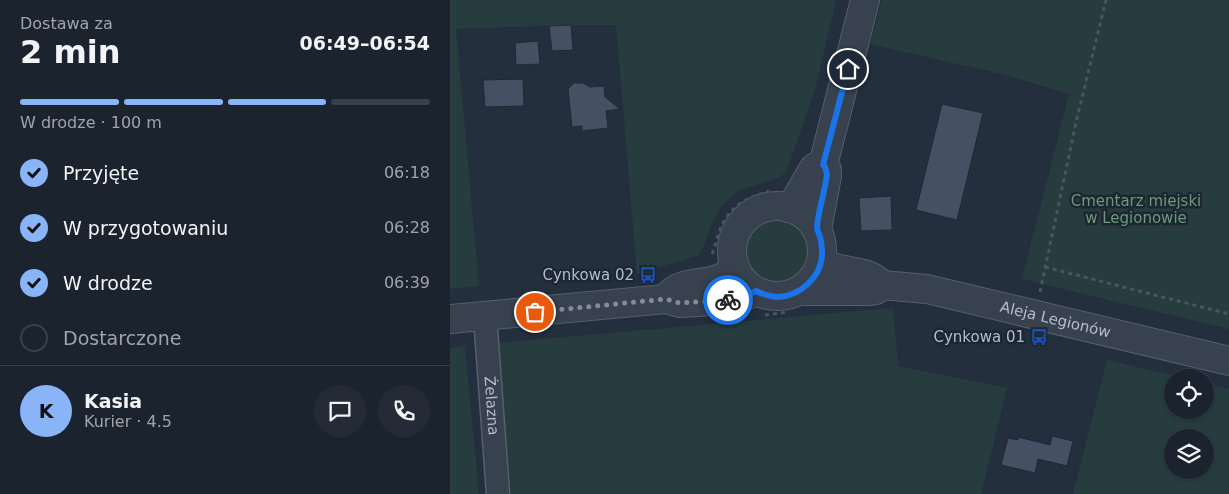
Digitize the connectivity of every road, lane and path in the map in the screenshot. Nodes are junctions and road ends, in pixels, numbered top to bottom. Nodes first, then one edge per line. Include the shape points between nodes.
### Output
1 (865, 0) edge
2 (1106, 0) edge
3 (823, 165) junction
4 (781, 199) junction
5 (817, 229) junction
6 (723, 262) junction
7 (821, 263) junction
8 (1046, 267) junction
9 (882, 285) junction
10 (1040, 294) dead end
11 (666, 299) junction
12 (798, 300) junction
13 (760, 303) junction
14 (1229, 314) edge
15 (485, 316) junction
16 (450, 319) edge
17 (1229, 361) edge
18 (498, 494) edge

1 - 3 street
2 - 8 path
3 - 4 street via 814,168 796,199
3 - 5 street via 827,176
4 - 5 street via 803,214
4 - 6 street via 774,206 752,213 744,221 733,242 732,260
4 - 6 path via 751,197 730,213 718,236
5 - 7 street via 821,239
6 - 11 street via 726,275 680,287
6 - 13 street
7 - 9 street, Aleja Legionów via 864,273
7 - 12 street
8 - 10 path
8 - 14 path
9 - 12 street, Aleja Legionów via 876,290
9 - 17 street, Aleja Legionów via 927,289
11 - 13 street via 680,303 741,298
11 - 15 street
12 - 13 path
12 - 13 street, Aleja Legionów via 789,295 767,296
15 - 16 street
15 - 18 street, Żelazna

